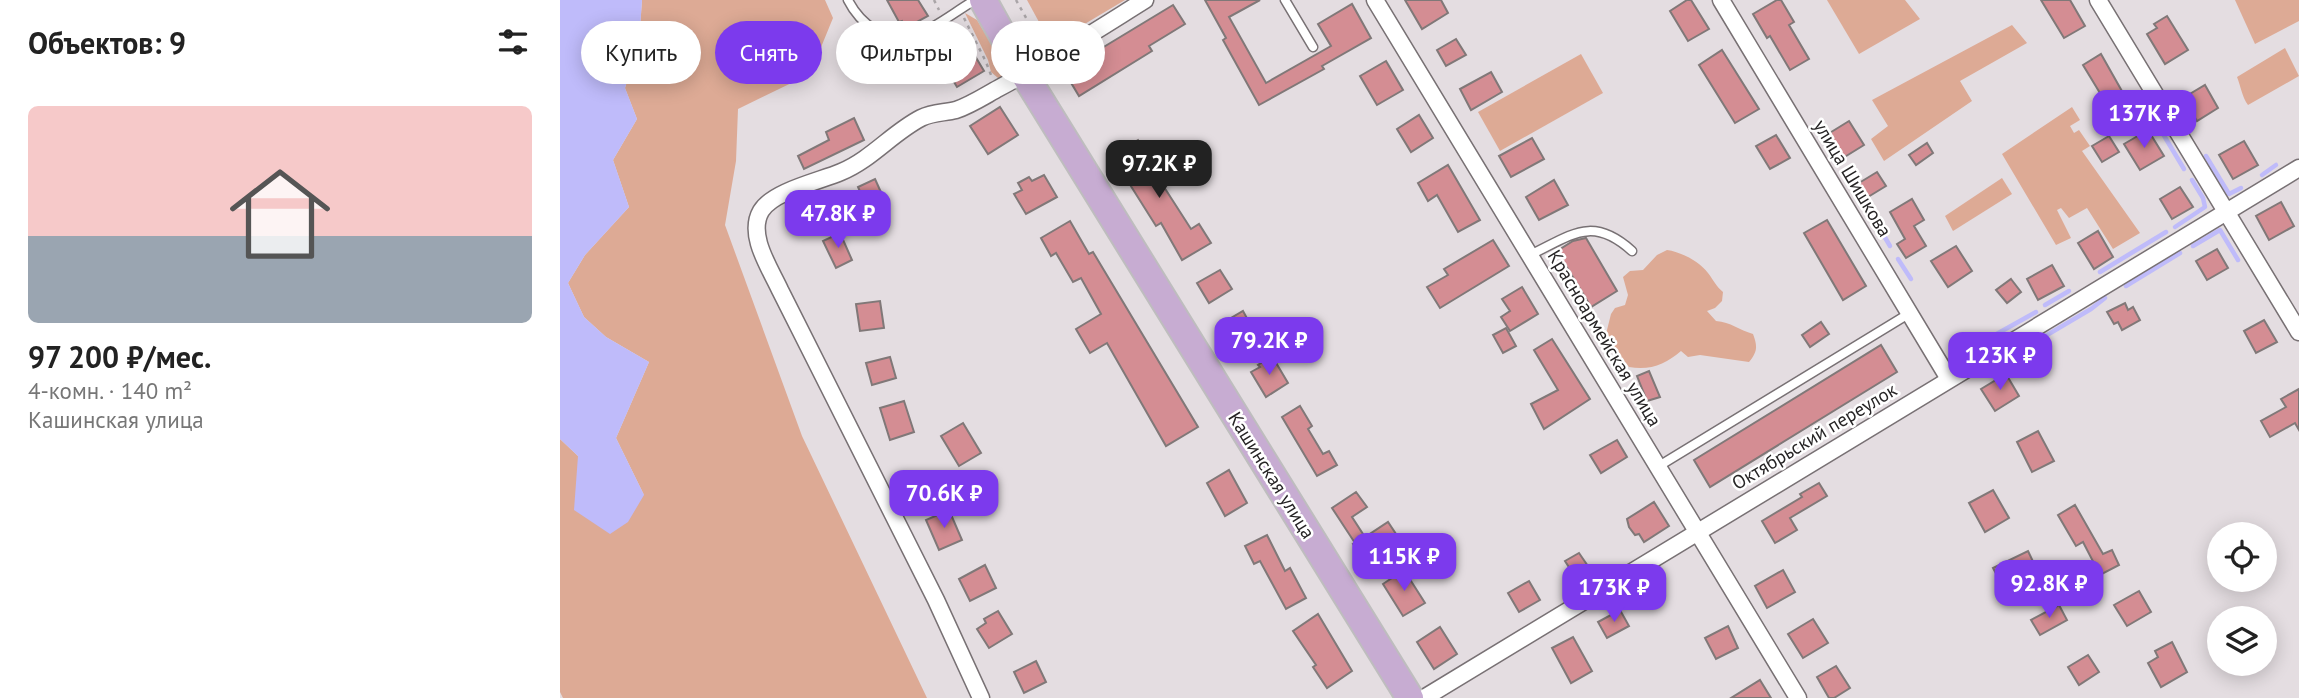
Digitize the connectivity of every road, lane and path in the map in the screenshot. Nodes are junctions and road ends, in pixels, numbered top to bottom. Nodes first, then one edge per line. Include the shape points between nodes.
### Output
1 (849, 0) edge
2 (975, 0) edge
3 (1016, 0) edge
4 (1145, 0) edge
5 (1285, 0) edge
6 (1374, 0) edge
7 (1721, 0) edge
8 (2098, 0) edge
9 (972, 4) edge
10 (1028, 21) edge
11 (1105, 25) edge
12 (991, 30) edge
13 (1313, 47) dead end
14 (1005, 84) edge
15 (1030, 84) edge
16 (999, 87) junction
17 (2299, 168) edge
18 (2226, 213) junction
19 (1632, 251) dead end
20 (1530, 255) junction
21 (1910, 313) junction
22 (2299, 332) edge
23 (1949, 379) junction
24 (1659, 466) junction
25 (1698, 531) junction
26 (981, 698) edge
27 (1410, 698) edge
28 (1424, 698) edge
29 (1798, 698) edge

1 - 9 lane via 861,21 871,28 904,38
2 - 9 lane
3 - 10 path
4 - 11 street
5 - 13 lane
6 - 20 street, Красноармейская улица
7 - 21 street, улица Шишкова
8 - 18 street
9 - 12 main road, Кашинская улица
9 - 16 path via 967,25
14 - 16 street
15 - 27 main road, Кашинская улица
16 - 26 street via 956,110 923,117 868,158 776,197 762,209 757,223 761,248
17 - 18 street, Октябрьский переулок
18 - 22 street
18 - 23 street, Октябрьский переулок
19 - 20 lane via 1617,237 1590,230
20 - 24 street, Красноармейская улица
21 - 23 street, улица Шишкова
21 - 24 lane
23 - 25 street, Октябрьский переулок
24 - 25 street, Красноармейская улица
25 - 28 street, Октябрьский переулок
25 - 29 street, Красноармейская улица

